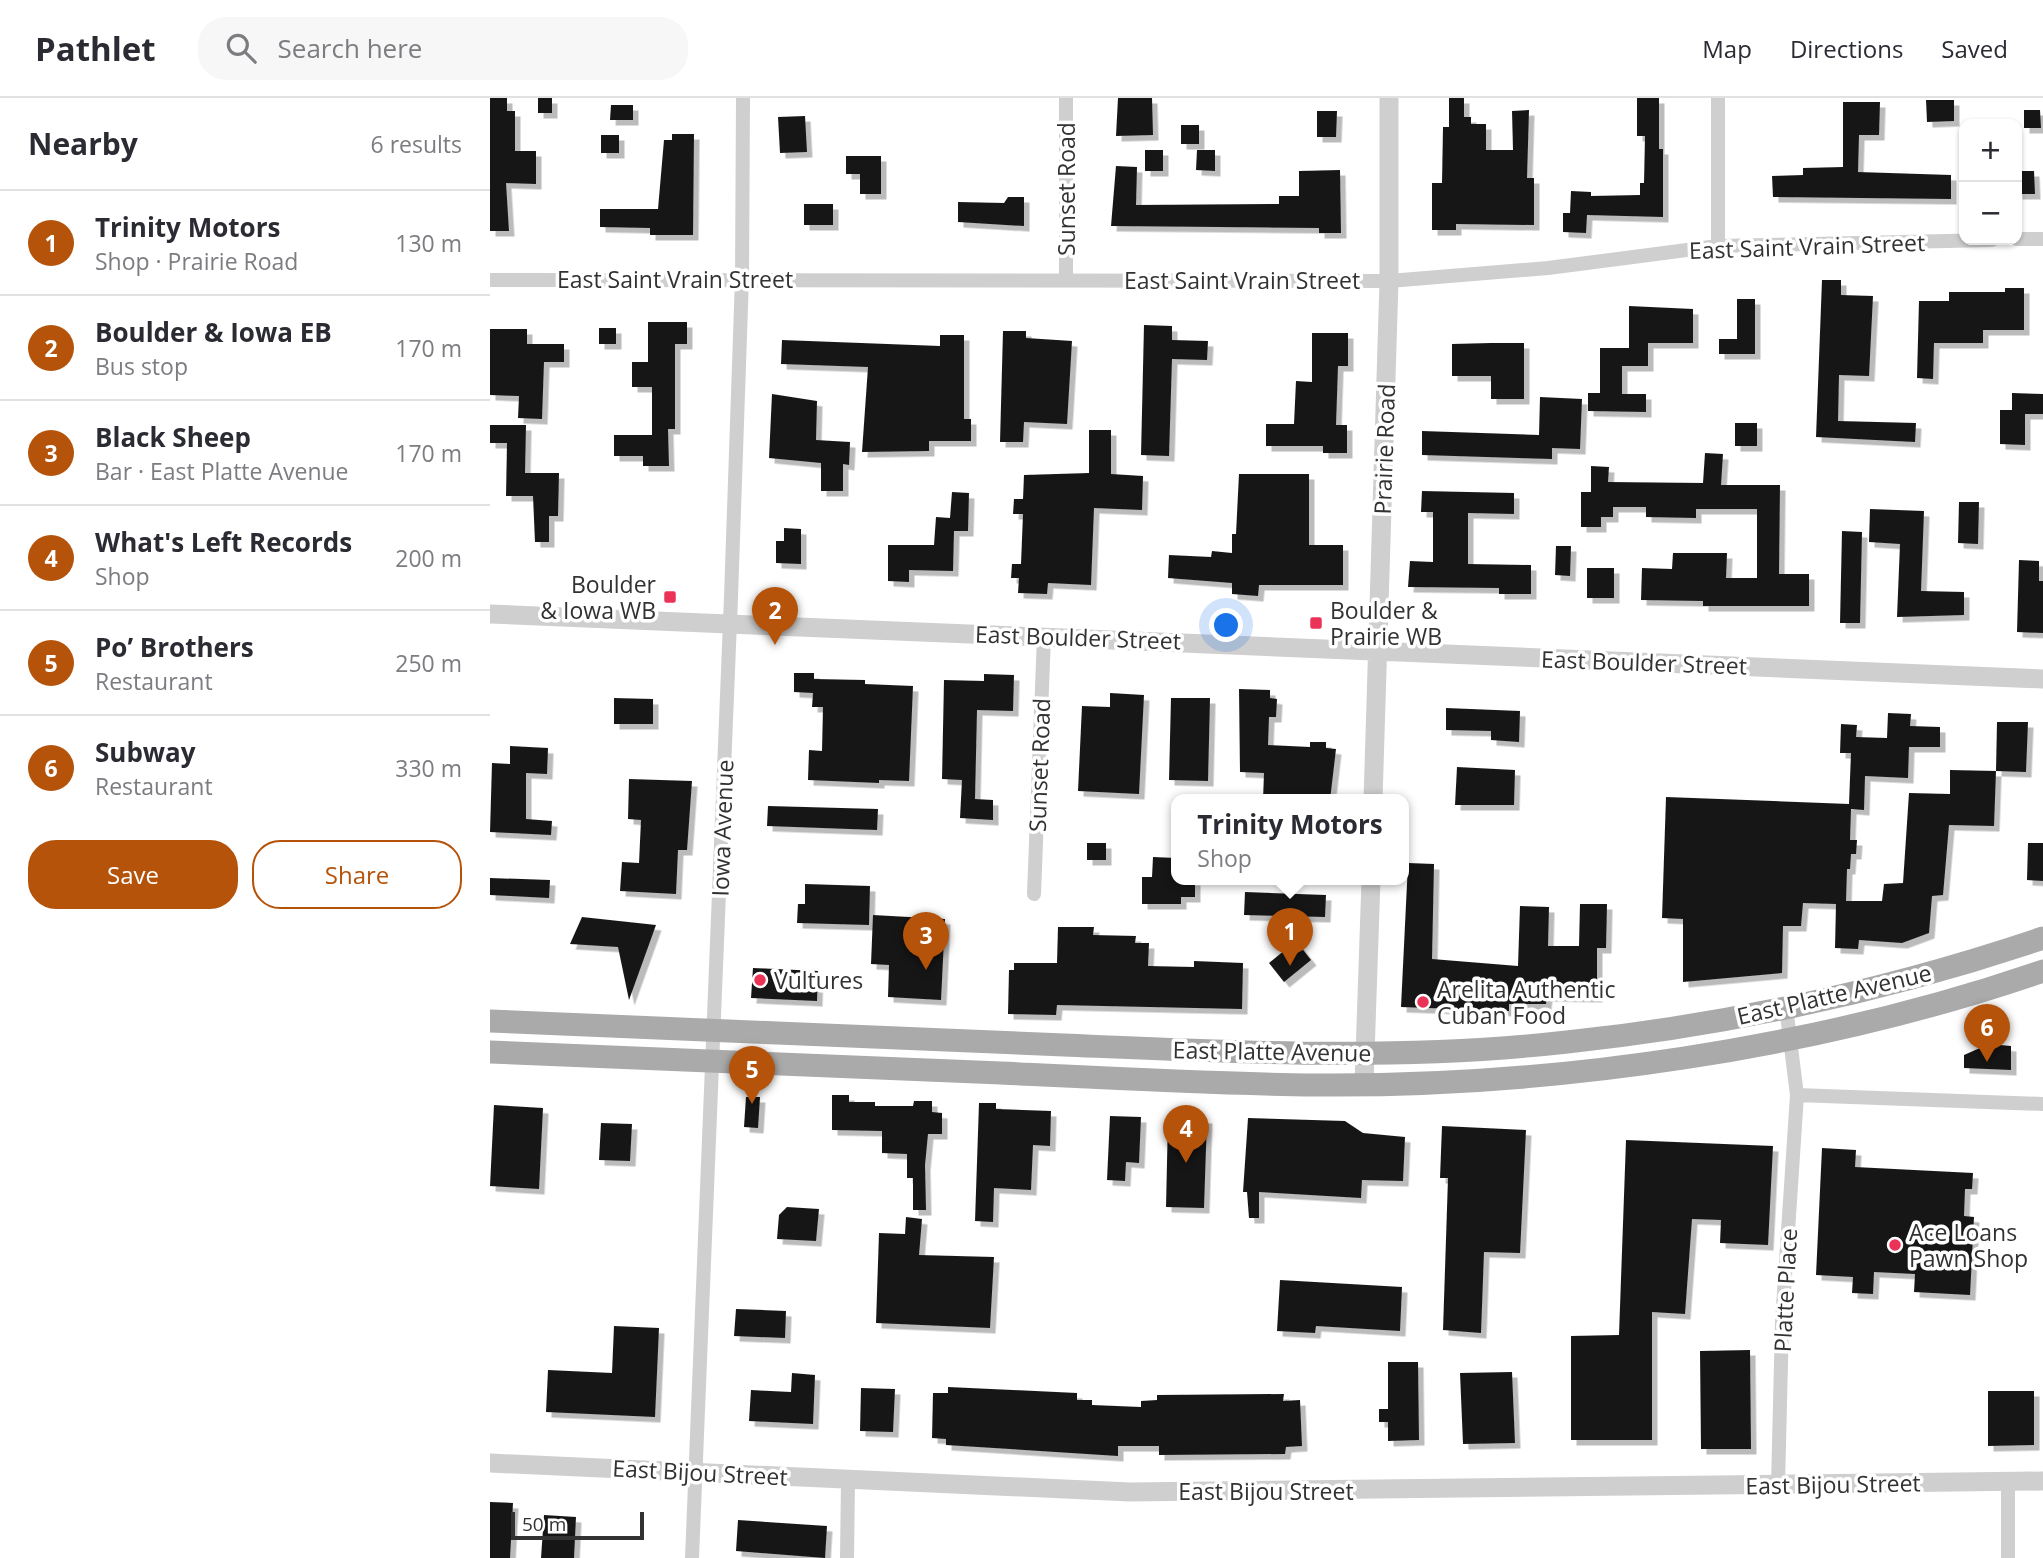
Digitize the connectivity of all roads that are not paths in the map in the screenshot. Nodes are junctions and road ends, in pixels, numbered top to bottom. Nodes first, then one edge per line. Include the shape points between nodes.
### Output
1 (743, 98) edge
2 (1066, 98) edge
3 (1389, 98) edge
4 (1718, 98) edge
5 (2022, 239) edge
6 (2043, 239) edge
7 (1959, 241) edge
8 (1718, 246) junction
9 (742, 278) junction
10 (1066, 279) junction
11 (490, 280) edge
12 (1389, 281) junction
13 (490, 614) edge
14 (730, 624) junction
15 (1044, 636) junction
16 (1377, 650) junction
17 (2043, 679) edge
18 (1373, 794) edge
19 (1371, 885) edge
20 (1034, 894) dead end
21 (2043, 938) edge
22 (2038, 971) edge
23 (1786, 1007) junction
24 (490, 1021) edge
25 (713, 1030) junction
26 (1791, 1037) junction
27 (490, 1052) edge
28 (1364, 1053) junction
29 (711, 1061) junction
30 (1364, 1084) junction
31 (1797, 1095) junction
32 (2043, 1104) edge
33 (490, 1463) edge
34 (695, 1471) junction
35 (848, 1479) junction
36 (2007, 1481) junction
37 (2043, 1481) edge
38 (1778, 1485) junction
39 (692, 1558) edge
40 (847, 1558) edge
41 (2008, 1558) edge

1 - 9 street, Iowa Avenue
2 - 10 street, Sunset Road
3 - 12 street, Prairie Road
4 - 8 street
5 - 6 street
7 - 8 street, East Saint Vrain Street
8 - 12 street, East Saint Vrain Street via 1548,268
9 - 10 street, East Saint Vrain Street
9 - 11 street, East Saint Vrain Street
9 - 14 street, Iowa Avenue
10 - 12 street, East Saint Vrain Street
12 - 16 street, Prairie Road
13 - 14 street, East Boulder Street
14 - 15 street, East Boulder Street
14 - 25 street, Iowa Avenue
15 - 16 street, East Boulder Street
15 - 20 street, Sunset Road
16 - 17 street, East Boulder Street
16 - 18 street, Prairie Road
19 - 28 street
21 - 23 main road, East Platte Avenue via 1903,981
22 - 26 main road, East Platte Avenue via 1958,998
23 - 26 street, Platte Place
23 - 28 main road, East Platte Avenue via 1564,1043
24 - 25 main road, East Platte Avenue
25 - 28 main road, East Platte Avenue
25 - 29 street, Iowa Avenue
26 - 30 main road, East Platte Avenue via 1504,1079
26 - 31 street, Platte Place
27 - 29 main road, East Platte Avenue
28 - 30 street
29 - 30 main road, East Platte Avenue via 1204,1082
29 - 34 street, Iowa Avenue
31 - 32 street
31 - 38 street, Platte Place via 1782,1322
33 - 34 street, East Bijou Street
34 - 35 street, East Bijou Street
34 - 39 street, Iowa Avenue
35 - 38 street, East Bijou Street via 1130,1492
35 - 40 street
36 - 37 street, East Bijou Street
36 - 38 street, East Bijou Street
36 - 41 street

